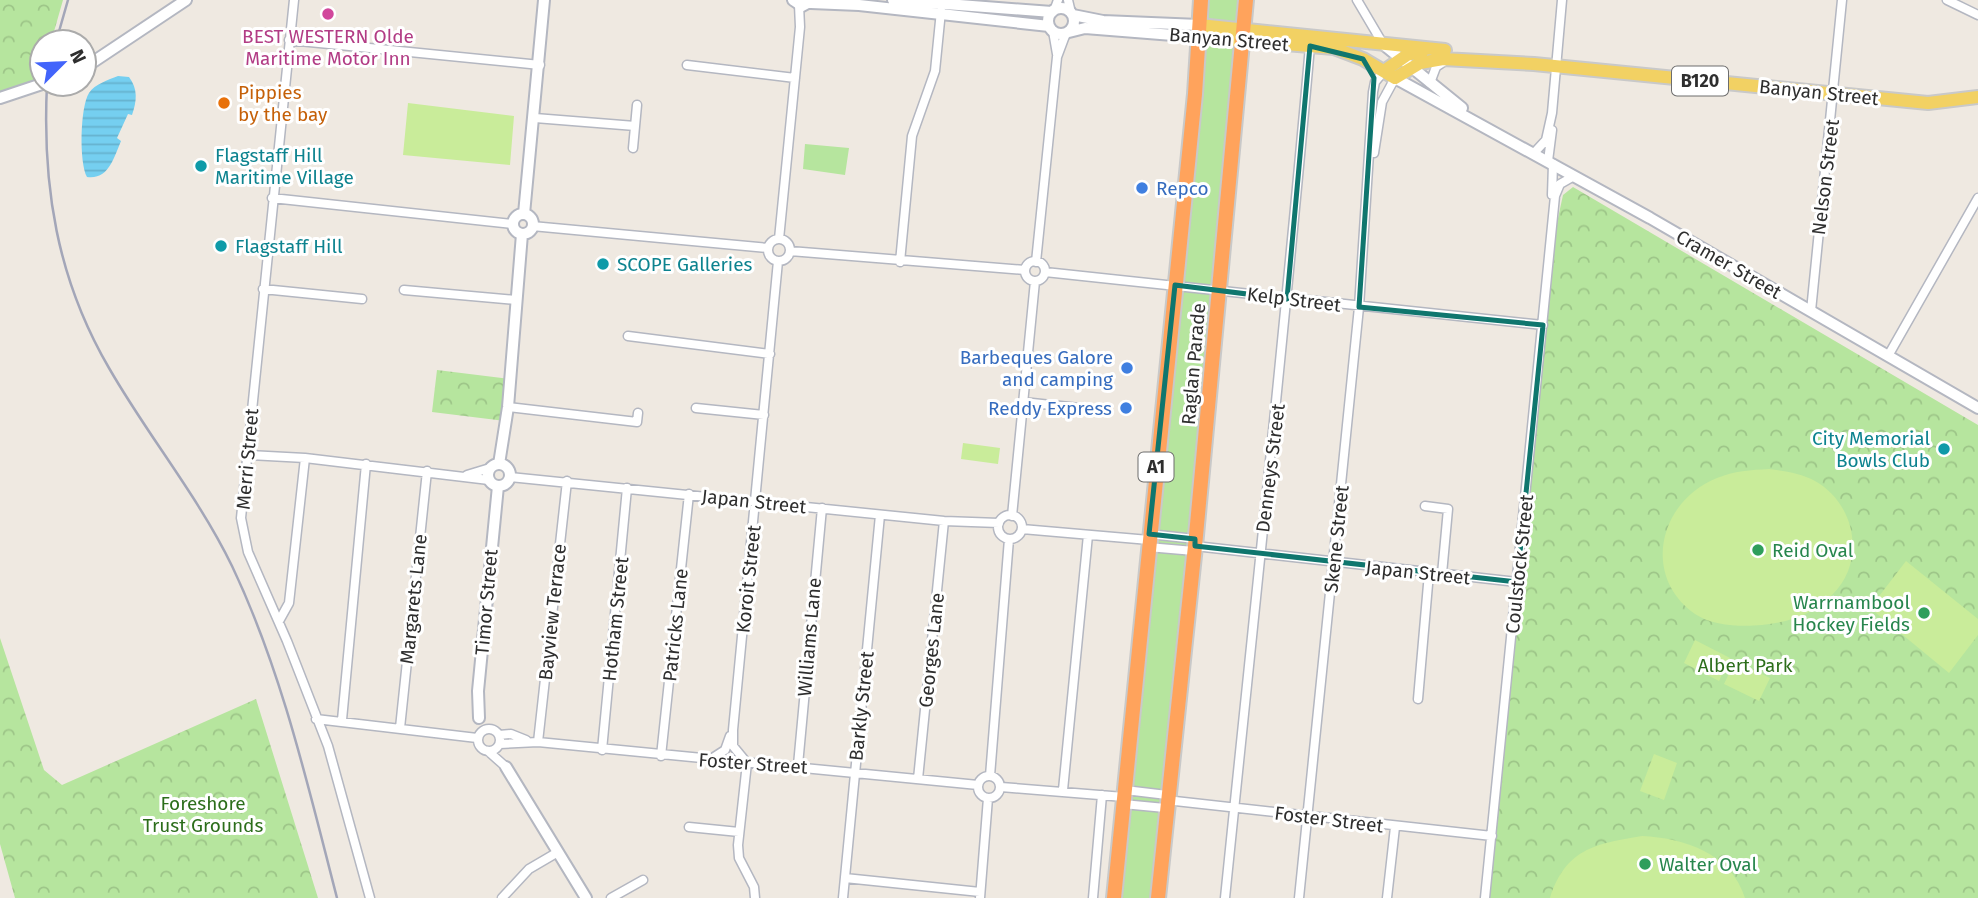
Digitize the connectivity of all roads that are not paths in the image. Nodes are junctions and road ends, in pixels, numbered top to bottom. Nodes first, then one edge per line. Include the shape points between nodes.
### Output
1 (186, 0) edge
2 (294, 0) edge
3 (545, 0) edge
4 (893, 0) edge
5 (1068, 0) edge
6 (1201, 0) edge
7 (1246, 0) edge
8 (1357, 0) edge
9 (1562, 0) edge
10 (1842, 0) edge
11 (1947, 0) edge
12 (805, 2) edge
13 (1054, 8) edge
14 (942, 10) junction
15 (1072, 14) junction
16 (1978, 15) edge
17 (1051, 28) junction
18 (1198, 31) junction
19 (1067, 32) junction
20 (1242, 34) junction
21 (289, 40) junction
22 (1311, 42) junction
23 (1377, 43) junction
24 (1448, 55) junction
25 (1057, 57) junction
26 (1358, 57) junction
27 (98, 59) edge
28 (1406, 62) junction
29 (540, 65) junction
30 (687, 65) dead end
31 (1556, 67) junction
32 (1389, 74) junction
33 (795, 78) junction
34 (1430, 83) junction
35 (28, 89) edge
36 (1373, 92) junction
37 (1835, 93) junction
38 (1978, 97) edge
39 (1, 98) edge
40 (637, 105) dead end
41 (1552, 113) junction
42 (535, 118) junction
43 (1478, 121) junction
44 (635, 126) junction
45 (634, 148) dead end
46 (1534, 153) junction
47 (1550, 162) junction
48 (1574, 176) junction
49 (1370, 180) junction
50 (272, 198) junction
51 (1978, 198) edge
52 (524, 214) junction
53 (513, 224) junction
54 (532, 226) junction
55 (1551, 229) junction
56 (522, 234) junction
57 (779, 239) junction
58 (768, 248) junction
59 (790, 251) junction
60 (778, 261) junction
61 (900, 262) junction
62 (1036, 262) junction
63 (1026, 270) junction
64 (1045, 272) junction
65 (1035, 281) junction
66 (1175, 285) junction
67 (263, 289) junction
68 (404, 290) dead end
69 (1219, 290) junction
70 (362, 299) dead end
71 (1287, 299) junction
72 (516, 300) junction
73 (1359, 307) junction
74 (1811, 311) junction
75 (1543, 325) junction
76 (628, 336) dead end
77 (770, 354) junction
78 (1888, 356) junction
79 (1023, 402) junction
80 (508, 407) junction
81 (696, 408) dead end
82 (1978, 408) edge
83 (1098, 410) dead end
84 (638, 413) dead end
85 (764, 415) junction
86 (247, 455) junction
87 (305, 458) junction
88 (366, 464) junction
89 (427, 471) junction
90 (494, 475) junction
91 (510, 477) junction
92 (567, 481) junction
93 (628, 488) junction
94 (689, 494) junction
95 (755, 501) junction
96 (1424, 506) dead end
97 (822, 509) junction
98 (880, 515) junction
99 (1013, 516) junction
100 (944, 521) junction
101 (999, 523) junction
102 (1022, 529) junction
103 (1088, 535) junction
104 (1009, 539) junction
105 (1149, 540) junction
106 (1195, 545) junction
107 (1260, 551) junction
108 (1334, 561) junction
109 (1429, 573) junction
110 (1442, 574) junction
111 (1517, 582) junction
112 (279, 621) junction
113 (1418, 699) dead end
114 (479, 718) joint
115 (316, 719) junction
116 (342, 720) junction
117 (400, 728) junction
118 (733, 730) junction
119 (481, 736) junction
120 (499, 741) junction
121 (534, 742) junction
122 (602, 750) junction
123 (488, 751) junction
124 (661, 756) junction
125 (709, 760) junction
126 (747, 763) junction
127 (798, 765) junction
128 (506, 767) junction
129 (854, 772) junction
130 (990, 776) junction
131 (918, 779) junction
132 (978, 785) junction
133 (1001, 787) junction
134 (1063, 790) junction
135 (1102, 795) junction
136 (1124, 797) junction
137 (988, 798) junction
138 (1166, 801) junction
139 (1234, 808) junction
140 (1306, 815) junction
141 (689, 827) dead end
142 (1395, 827) junction
143 (739, 832) junction
144 (1492, 836) junction
145 (558, 852) junction
146 (845, 878) junction
147 (643, 880) dead end
148 (980, 895) edge
149 (370, 898) edge
150 (502, 898) edge
151 (586, 898) edge
152 (611, 898) edge
153 (755, 898) edge
154 (843, 898) edge
155 (1093, 898) edge
156 (1114, 898) edge
157 (1158, 898) edge
158 (1225, 898) edge
159 (1299, 898) edge
160 (1387, 898) edge
161 (1485, 898) edge

1 - 27 street
2 - 21 street, Merri Street
3 - 29 street
4 - 14 street
5 - 15 street
6 - 18 highway, Raglan Parade / A1
7 - 20 highway, Raglan Parade / A1
8 - 23 street
9 - 31 street
10 - 37 street, Nelson Street
11 - 16 street
12 - 14 street
12 - 33 street
13 - 14 street
13 - 15 street
13 - 17 street
14 - 17 street
14 - 61 street via 935,71 912,136
15 - 18 street, Banyan Street via 1090,20
15 - 19 street via 1074,22
17 - 19 street
17 - 25 street
18 - 19 street, Banyan Street via 1085,28
18 - 20 main road, Banyan Street / B120
18 - 66 highway, Raglan Parade / A1
19 - 25 street
20 - 22 main road, Banyan Street / B120
20 - 69 highway, Raglan Parade / A1
21 - 29 street
21 - 50 street, Merri Street
22 - 23 main road, Banyan Street / B120
22 - 26 main road, Banyan Street / B120
22 - 71 street, Denneys Street
23 - 24 main road, B120
23 - 26 main road
23 - 28 street
24 - 28 main road, Banyan Street / B120
24 - 31 main road, Banyan Street / B120
24 - 34 street via 1436,67
25 - 62 street
26 - 32 main road, Banyan Street / B120
26 - 36 street, Skene Street via 1372,71
28 - 32 main road, Banyan Street / B120
28 - 34 street, Cramer Street
29 - 42 street
30 - 33 street
31 - 37 main road, Banyan Street / B120
31 - 41 street
32 - 36 street, Skene Street via 1375,82
32 - 43 street, Cramer Street
32 - 49 street, Skene Street
33 - 57 street
34 - 43 street, Cramer Street
35 - 39 street
36 - 49 street, Skene Street
37 - 38 main road, Banyan Street / B120 via 1928,103
37 - 74 street, Nelson Street
40 - 44 street
41 - 46 street via 1546,140
41 - 47 street, Coulstock Street
42 - 44 street
42 - 52 street
43 - 46 street, Cramer Street
44 - 45 street
46 - 47 street, Cramer Street
47 - 48 street, Cramer Street
47 - 55 street, Coulstock Street
48 - 55 street, Coulstock Street via 1556,191
48 - 74 street, Cramer Street
49 - 73 street, Skene Street
50 - 53 street
50 - 67 street, Merri Street
51 - 78 street
52 - 53 street
52 - 54 street
53 - 56 street
54 - 56 street
54 - 58 street
55 - 75 street, Coulstock Street
56 - 72 street, Timor Street
57 - 58 street
57 - 59 street
58 - 60 street
59 - 60 street
59 - 61 street
60 - 77 street, Koroit Street
61 - 63 street
62 - 63 street
62 - 64 street
63 - 65 street via 1028,278
64 - 65 street
64 - 66 street, Kelp Street
65 - 79 street
66 - 69 street, Kelp Street
66 - 105 highway, Raglan Parade / A1
67 - 70 street
67 - 86 street, Merri Street
68 - 72 street
69 - 71 street, Kelp Street
69 - 106 highway, Raglan Parade / A1
71 - 73 street, Kelp Street
71 - 107 street, Denneys Street
72 - 80 street, Timor Street
73 - 75 street, Kelp Street
73 - 108 street, Skene Street
74 - 78 street, Cramer Street
75 - 111 street, Coulstock Street
76 - 77 street
77 - 85 street, Koroit Street
78 - 82 street, Cramer Street
79 - 83 street
79 - 99 street
80 - 84 street via 637,422
80 - 90 street, Timor Street
81 - 85 street
85 - 95 street, Koroit Street
86 - 87 street
86 - 112 street, Merri Street via 242,509 245,543
87 - 88 street
87 - 112 street via 289,603
88 - 89 street
88 - 116 street
89 - 90 street
89 - 117 street, Margarets Lane
90 - 91 street via 507,484
90 - 91 street via 507,468
90 - 114 street, Timor Street
91 - 92 street, Japan Street
92 - 93 street, Japan Street
92 - 121 street, Bayview Terrace
93 - 94 street, Japan Street
93 - 122 street, Hotham Street
94 - 95 street, Japan Street
94 - 124 street, Patricks Lane
95 - 97 street, Japan Street
95 - 118 street, Koroit Street
96 - 110 street via 1448,509
97 - 98 street, Japan Street
97 - 127 street, Williams Lane
98 - 100 street, Japan Street
98 - 129 street, Barkly Street
99 - 101 street
99 - 102 street
100 - 101 street, Japan Street
100 - 131 street, Georges Lane
101 - 104 street via 999,533
102 - 103 street, Japan Street
102 - 104 street
103 - 105 street, Japan Street
103 - 134 street
104 - 130 street
105 - 106 street, Japan Street
105 - 106 street, Japan Street
105 - 136 highway, Raglan Parade / A1
106 - 107 street, Japan Street
106 - 138 highway, Raglan Parade / A1
107 - 108 street, Japan Street
107 - 139 street, Denneys Street
108 - 109 street, Japan Street
108 - 140 street, Skene Street
109 - 110 street, Japan Street
109 - 113 street
110 - 111 street, Japan Street
111 - 144 street, Coulstock Street
112 - 115 street, Merri Street
114 - 119 street, Timor Street
115 - 116 street
115 - 149 street, Merri Street
116 - 117 street
117 - 119 street
118 - 125 street via 725,750
118 - 126 street, Koroit Street via 735,751
119 - 120 street, Foster Street
119 - 123 street
120 - 121 street, Foster Street via 511,734
120 - 123 street
120 - 128 street
121 - 122 street, Foster Street
122 - 124 street, Foster Street
123 - 128 street
124 - 125 street, Foster Street
125 - 126 street, Foster Street
126 - 127 street, Foster Street
126 - 143 street
127 - 129 street, Foster Street
128 - 145 street
129 - 131 street, Foster Street
129 - 146 street, Barkly Street
130 - 132 street
130 - 133 street via 998,779
131 - 132 street, Foster Street
132 - 137 street via 981,795
133 - 134 street
133 - 137 street via 995,797
134 - 135 street
135 - 136 street
135 - 155 street
136 - 138 street
136 - 138 street
136 - 156 highway, Raglan Parade / A1
137 - 148 street
138 - 139 street, Foster Street
138 - 157 highway, Raglan Parade / A1
139 - 140 street, Foster Street
139 - 158 street, Denneys Street
140 - 142 street, Foster Street
140 - 159 street, Skene Street
141 - 143 street
142 - 144 street, Foster Street
142 - 160 street
143 - 153 street via 739,858
144 - 161 street, Coulstock Street
145 - 150 street via 529,869
145 - 151 street
146 - 148 street
146 - 154 street, Barkly Street
147 - 152 street

